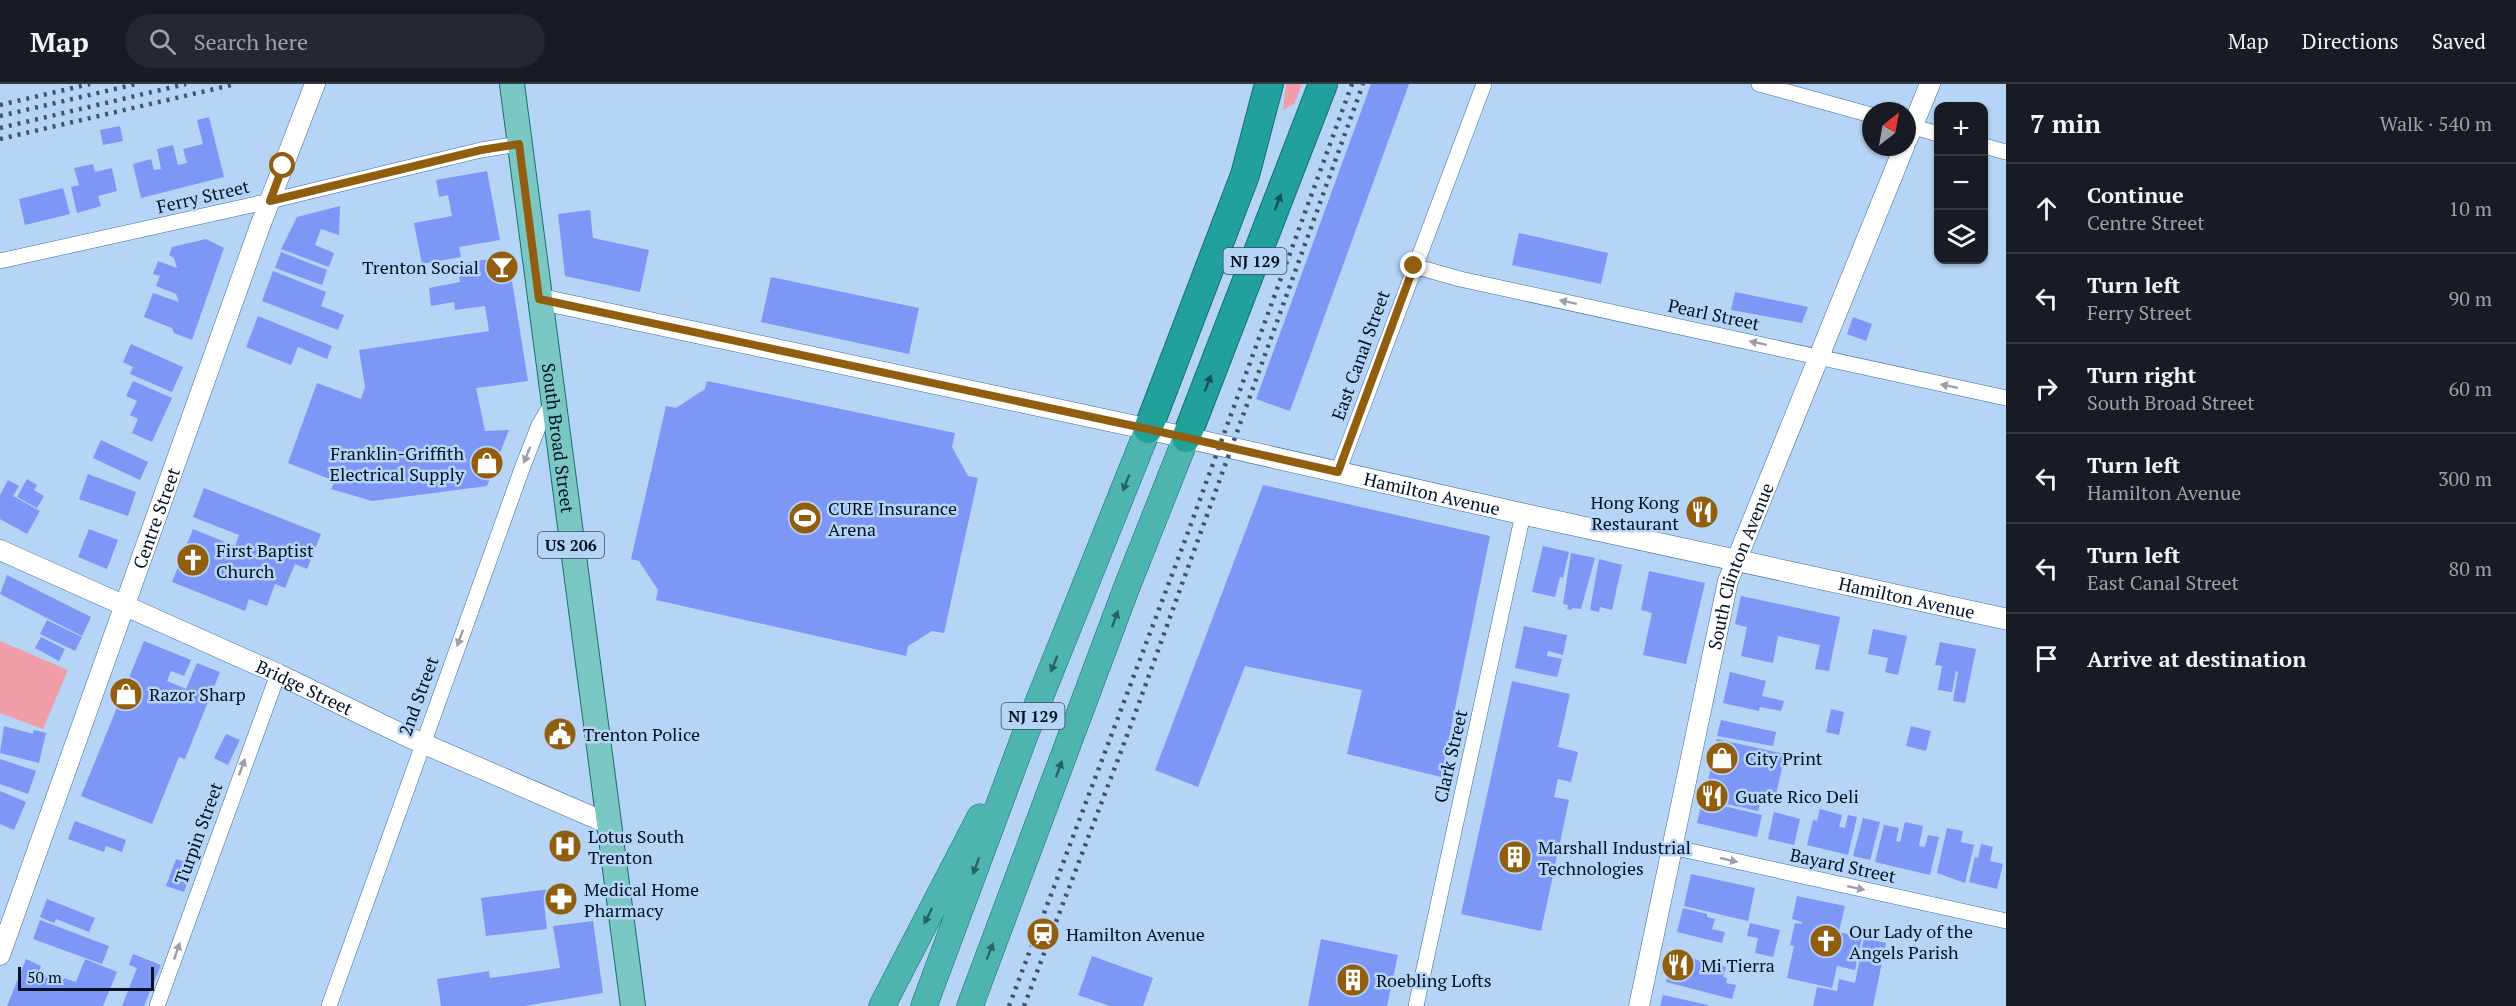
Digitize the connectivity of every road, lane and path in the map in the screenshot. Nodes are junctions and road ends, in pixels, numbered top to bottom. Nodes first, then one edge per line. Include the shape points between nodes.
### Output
1 (512, 84) edge
2 (1269, 84) edge
3 (1323, 84) edge
4 (1484, 84) edge
5 (1759, 84) edge
6 (1930, 84) edge
7 (314, 85) edge
8 (1862, 113) edge
9 (1916, 115) edge
10 (1916, 132) edge
11 (1934, 134) edge
12 (519, 144) junction
13 (1988, 147) edge
14 (2006, 152) edge
15 (1900, 156) edge
16 (270, 201) junction
17 (0, 261) edge
18 (1414, 266) junction
19 (539, 299) junction
20 (1819, 357) junction
21 (2006, 398) edge
22 (553, 402) junction
23 (1148, 429) junction
24 (1186, 438) junction
25 (1338, 472) junction
26 (1523, 514) junction
27 (0, 550) edge
28 (1737, 559) junction
29 (125, 606) junction
30 (2006, 619) edge
31 (278, 674) junction
32 (1025, 735) junction
33 (422, 743) junction
34 (609, 824) junction
35 (1672, 847) junction
36 (2006, 921) edge
37 (0, 955) edge
38 (157, 1006) edge
39 (329, 1006) edge
40 (633, 1006) edge
41 (882, 1006) edge
42 (924, 1006) edge
43 (969, 1006) edge
44 (1416, 1006) edge
45 (1639, 1006) edge

1 - 12 main road, South Broad Street / US 206
2 - 23 highway, NJ 129 via 1245,175
24 -> 3 highway, NJ 129
4 - 18 street, East Canal Street
5 - 8 street
6 - 9 street
7 - 16 street, Centre Street
10 - 11 street
12 - 16 street, Ferry Street
12 - 19 main road, South Broad Street / US 206
13 - 14 street
15 - 20 street, South Clinton Avenue
16 - 17 street, Ferry Street
16 - 29 street, Centre Street
20 -> 18 street, Pearl Street
18 - 25 street, East Canal Street
19 - 22 main road, South Broad Street / US 206
19 - 23 main road, Hamilton Avenue
21 -> 20 street, Pearl Street
20 - 28 street, South Clinton Avenue
22 -> 33 street, 2nd Street via 523,466
22 - 34 main road, South Broad Street / US 206
23 - 24 main road, Hamilton Avenue
23 -> 32 highway, NJ 129
24 - 25 main road, Hamilton Avenue
43 -> 24 highway, NJ 129
25 - 26 main road, Hamilton Avenue
26 - 28 main road, Hamilton Avenue
26 - 44 street, Clark Street
27 - 29 street, Bridge Street
28 - 30 main road, Hamilton Avenue
28 - 35 street, South Clinton Avenue via 1728,581
29 - 31 street, Bridge Street
29 - 37 street, Centre Street
31 - 33 street, Bridge Street
38 -> 31 street, Turpin Street
32 -> 41 highway
32 -> 42 highway, NJ 129
33 - 34 street, Bridge Street
33 - 39 street, 2nd Street
34 - 40 main road, South Broad Street / US 206
35 -> 36 street, Bayard Street
35 - 45 street, South Clinton Avenue

